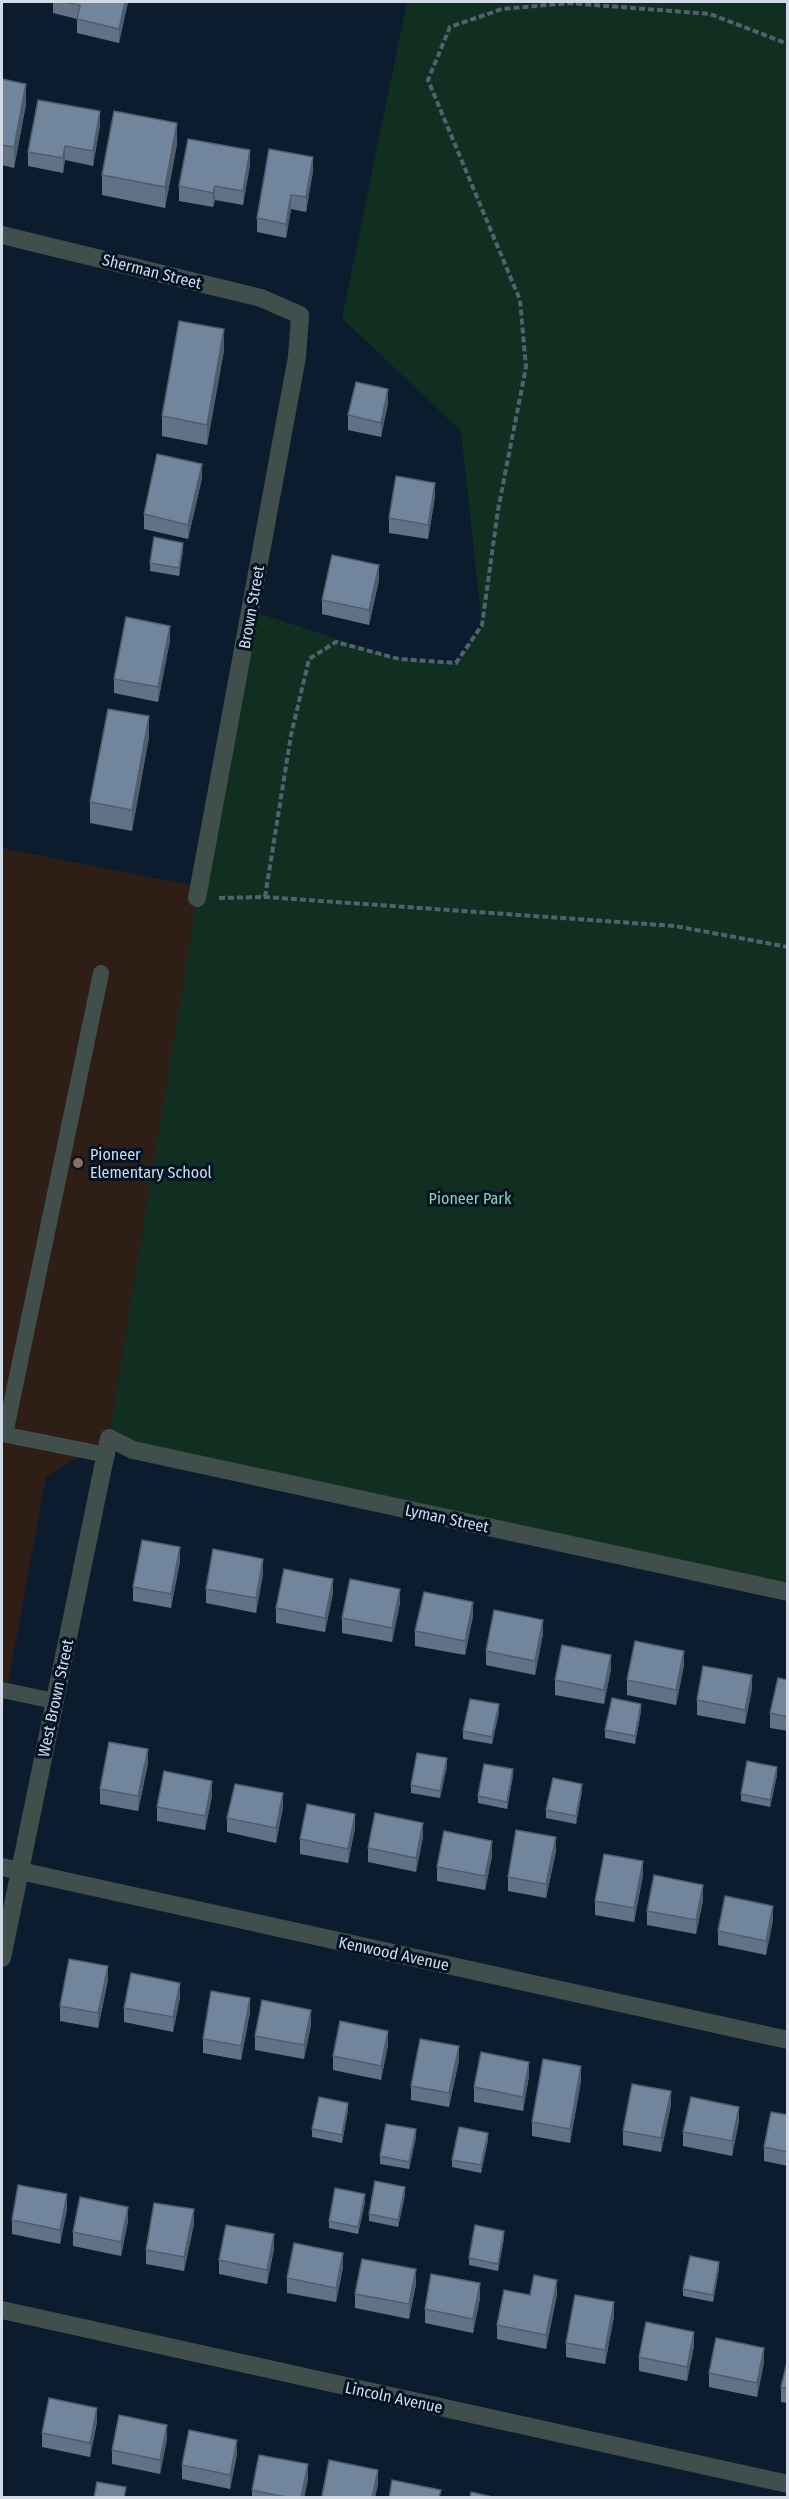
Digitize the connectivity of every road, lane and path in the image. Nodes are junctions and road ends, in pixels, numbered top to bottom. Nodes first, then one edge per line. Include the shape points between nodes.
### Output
1 (788, 44) edge
2 (2, 235) edge
3 (300, 315) joint
4 (265, 897) junction
5 (197, 898) joint
6 (788, 947) edge
7 (101, 973) dead end
8 (3, 1434) edge
9 (108, 1447) junction
10 (788, 1592) edge
11 (2, 1690) edge
12 (54, 1701) junction
13 (10, 1868) edge
14 (2, 1958) edge
15 (788, 2040) edge
16 (2, 2310) edge
17 (788, 2484) edge

1 - 4 path via 710,14 569,3 502,9 450,27 428,80 520,300 526,367 498,510 482,625 456,663 399,659 336,642 309,659 291,735
2 - 3 street, Sherman Street via 261,298
3 - 5 street, Brown Street via 297,357
4 - 5 path
4 - 6 path via 675,926
7 - 8 lane
8 - 9 lane
9 - 10 street, Lyman Street
9 - 12 street, West Brown Street
11 - 12 lane
12 - 13 street, West Brown Street
13 - 14 street, West Brown Street
13 - 15 street, Kenwood Avenue
16 - 17 street, Lincoln Avenue

